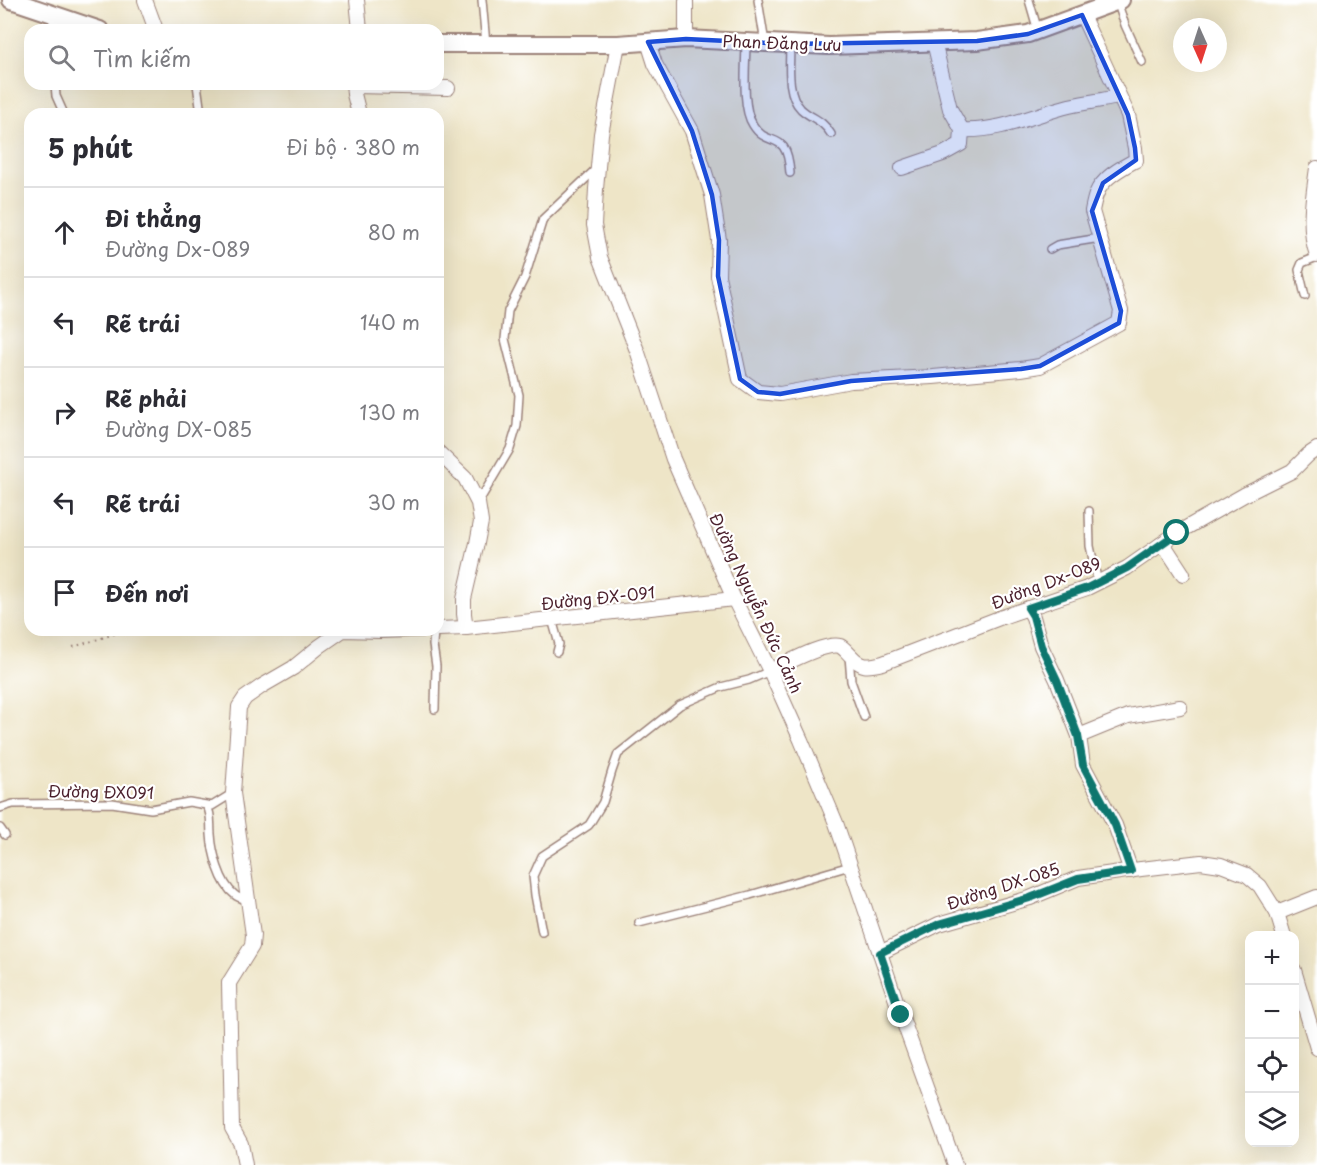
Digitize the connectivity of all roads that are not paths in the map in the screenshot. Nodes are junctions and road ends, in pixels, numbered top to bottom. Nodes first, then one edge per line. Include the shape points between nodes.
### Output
1 (10, 0) edge
2 (145, 0) edge
3 (357, 0) edge
4 (482, 0) edge
5 (686, 0) edge
6 (758, 0) edge
7 (1029, 0) edge
8 (1119, 1) edge
9 (1082, 15) junction
10 (53, 22) edge
11 (154, 24) edge
12 (359, 24) edge
13 (1038, 31) junction
14 (686, 39) junction
15 (648, 42) junction
16 (746, 42) junction
17 (934, 42) junction
18 (765, 43) junction
19 (444, 44) edge
20 (486, 44) junction
21 (618, 44) junction
22 (790, 44) junction
23 (1142, 62) dead end
24 (444, 88) edge
25 (448, 88) dead end
26 (56, 90) edge
27 (198, 90) edge
28 (354, 90) edge
29 (1119, 97) junction
30 (61, 108) edge
31 (200, 108) edge
32 (358, 108) edge
33 (962, 130) junction
34 (831, 134) dead end
35 (598, 167) junction
36 (902, 168) dead end
37 (1317, 168) edge
38 (790, 173) dead end
39 (1100, 237) junction
40 (1050, 249) dead end
41 (1317, 256) edge
42 (1305, 296) dead end
43 (1317, 449) edge
44 (444, 458) edge
45 (478, 503) junction
46 (1089, 511) dead end
47 (1160, 545) junction
48 (1183, 574) dead end
49 (1098, 583) junction
50 (734, 599) junction
51 (1028, 608) junction
52 (552, 619) junction
53 (466, 628) junction
54 (444, 629) edge
55 (334, 636) edge
56 (434, 636) edge
57 (557, 652) dead end
58 (849, 654) junction
59 (770, 671) junction
60 (1180, 707) dead end
61 (435, 709) dead end
62 (864, 717) dead end
63 (1078, 736) junction
64 (232, 793) junction
65 (207, 806) junction
66 (0, 808) edge
67 (850, 866) junction
68 (1131, 871) junction
69 (1317, 897) edge
70 (248, 900) junction
71 (1277, 913) junction
72 (639, 923) dead end
73 (1282, 931) edge
74 (542, 932) dead end
75 (880, 953) junction
76 (1298, 985) edge
77 (1317, 1048) edge
78 (245, 1165) edge
79 (955, 1165) edge

1 - 10 street
2 - 11 street
3 - 12 street
4 - 20 lane
5 - 14 street
6 - 18 lane
7 - 13 lane
8 - 9 street, Phan Đăng Lưu
8 - 23 lane
9 - 13 street, Phan Đăng Lưu
9 - 29 street
13 - 17 street, Phan Đăng Lưu via 977,41
14 - 15 street, Phan Đăng Lưu
14 - 16 street, Phan Đăng Lưu
15 - 21 street, Phan Đăng Lưu
15 - 39 street via 655,64 692,131 712,195 719,240 718,276 732,348 740,379 758,392 780,394 851,381 1040,366 1119,324 1121,311
16 - 18 street, Phan Đăng Lưu
16 - 38 lane via 746,104 753,125 762,136 778,141 786,149
17 - 22 street, Phan Đăng Lưu
17 - 33 street via 950,110
18 - 22 street, Phan Đăng Lưu
19 - 20 street, Phan Đăng Lưu
20 - 21 street, Phan Đăng Lưu
21 - 35 street, Đường Nguyễn Đức Cảnh
22 - 34 lane via 791,90 799,107 826,125
24 - 25 street
26 - 30 lane
27 - 31 lane
28 - 32 street
29 - 33 street via 1069,106 979,131
29 - 39 street via 1128,115 1136,160 1102,183 1096,195 1092,211
33 - 36 street via 961,144
35 - 45 lane via 543,219 525,277 508,311 505,339 519,395 518,426 510,449
35 - 50 street, Đường Nguyễn Đức Cảnh via 594,225 600,257 638,353 673,459
37 - 41 street via 1311,231
39 - 40 lane
41 - 42 lane via 1302,263 1299,270
43 - 47 street, Đường Dx-089 via 1292,471
44 - 45 street via 465,478
45 - 53 street via 481,522 464,598
46 - 49 lane via 1090,546
47 - 48 street
47 - 49 street, Đường Dx-089
49 - 51 street, Đường Dx-089
50 - 52 street, Đường ĐX-091
50 - 59 street, Đường Nguyễn Đức Cảnh
51 - 58 street, Đường Dx-089 via 869,667
51 - 63 street
52 - 53 street, Đường ĐX-091
52 - 57 lane via 559,644
53 - 54 street, Đường ĐX-091
55 - 64 street, Đường ĐX-091 via 245,698 239,707
56 - 61 lane
58 - 59 street, Đường Dx-089 via 843,647 825,646
58 - 62 lane via 851,681
59 - 67 street, Đường Nguyễn Đức Cảnh via 836,823
59 - 74 lane via 680,705 618,754 603,802 589,825 542,856 533,876
60 - 63 street via 1128,716
63 - 68 street via 1083,765 1115,825
64 - 65 lane via 212,807
64 - 70 street, Đường ĐX-091
65 - 66 lane, Đường ĐX091 via 189,802 151,808 112,803 13,804
65 - 70 lane via 211,812 215,858 225,885 236,897
67 - 72 lane
67 - 75 street, Đường Nguyễn Đức Cảnh
68 - 71 street, Đường DX-085 via 1201,862 1221,865 1247,875 1260,886
68 - 75 street, Đường DX-085 via 1078,879 1030,898 939,924
69 - 71 street
70 - 78 street, Đường ĐX-091 via 252,946 229,982 232,1128 241,1144
71 - 73 street, Đường DX-085
75 - 79 street, Đường Nguyễn Đức Cảnh
76 - 77 street

